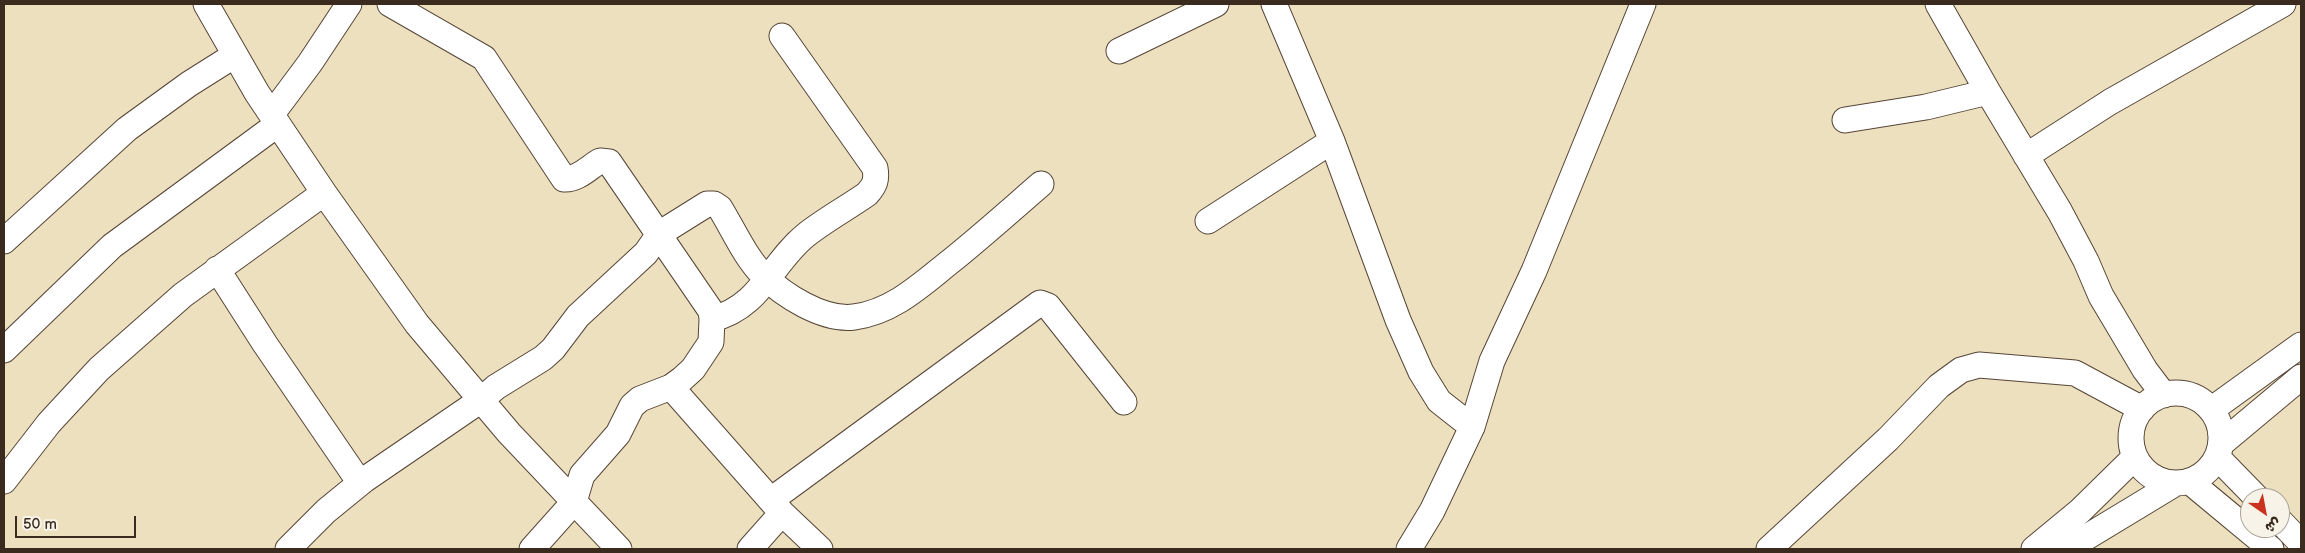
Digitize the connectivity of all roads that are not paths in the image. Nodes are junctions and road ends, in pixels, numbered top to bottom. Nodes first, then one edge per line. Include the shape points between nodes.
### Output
1 (206, 4) edge
2 (349, 4) edge
3 (390, 4) edge
4 (1216, 4) edge
5 (1274, 4) edge
6 (1643, 4) edge
7 (1938, 4) edge
8 (2283, 4) edge
9 (782, 36) dead end
10 (1119, 51) dead end
11 (235, 55) junction
12 (1988, 92) junction
13 (275, 119) junction
14 (1845, 120) dead end
15 (1332, 141) junction
16 (2026, 156) junction
17 (1041, 184) dead end
18 (324, 193) junction
19 (1208, 221) dead end
20 (659, 234) junction
21 (4, 241) edge
22 (217, 269) junction
23 (769, 280) junction
24 (712, 319) junction
25 (2301, 345) edge
26 (4, 350) edge
27 (2301, 377) edge
28 (671, 387) junction
29 (2164, 395) junction
30 (481, 400) junction
31 (1124, 402) dead end
32 (2142, 409) junction
33 (2211, 410) junction
34 (1472, 427) junction
35 (2219, 450) junction
36 (2135, 457) junction
37 (4, 481) edge
38 (2182, 482) junction
39 (360, 483) junction
40 (2250, 488) edge
41 (574, 502) junction
42 (776, 507) junction
43 (2290, 531) edge
44 (2301, 543) edge
45 (288, 549) edge
46 (532, 549) edge
47 (619, 549) edge
48 (750, 549) edge
49 (820, 549) edge
50 (1409, 549) edge
51 (1769, 549) edge
52 (2034, 549) edge
53 (2067, 549) edge
54 (2271, 549) edge

1 - 11 street
2 - 13 street
3 - 20 street via 484,58 564,178 577,176 600,161 609,162
4 - 10 street
5 - 15 street
6 - 34 street via 1534,271 1492,361
7 - 12 street
8 - 16 street via 2110,102
9 - 23 street via 875,168 877,178 867,194 796,245
11 - 13 street
11 - 21 street via 127,129
12 - 14 street via 1926,107
12 - 16 street
13 - 18 street
13 - 26 street via 112,246
15 - 19 street
15 - 34 street via 1420,372 1439,401
16 - 29 street via 2077,245 2101,296 2145,370
17 - 23 street via 916,289 892,305 866,315 851,317 818,311 789,296
18 - 22 street
18 - 30 street via 417,324
20 - 23 street via 707,204 714,204 720,208 753,264
20 - 24 street via 711,310
20 - 30 street via 646,252 578,316 553,349
22 - 37 street via 99,369 49,423
22 - 39 street via 264,344
23 - 24 street via 736,309
24 - 28 street via 711,342 693,369
25 - 33 street
27 - 35 street
28 - 41 street via 640,399 632,406 618,434 582,475
28 - 42 street
29 - 32 street
29 - 33 street via 2189,395 2201,400
30 - 39 street
30 - 41 street
31 - 42 street via 1048,306 1040,302
32 - 36 street via 2132,432
32 - 51 street via 2075,372 1979,365 1960,370 1939,386 1888,439
33 - 35 street via 2221,432
34 - 50 street via 1432,511
35 - 38 street via 2205,472
35 - 40 street
36 - 38 street via 2152,476 2163,481
36 - 52 street via 2080,511
38 - 53 street
38 - 54 street
39 - 45 street
41 - 46 street
41 - 47 street
42 - 48 street
42 - 49 street
43 - 44 street

